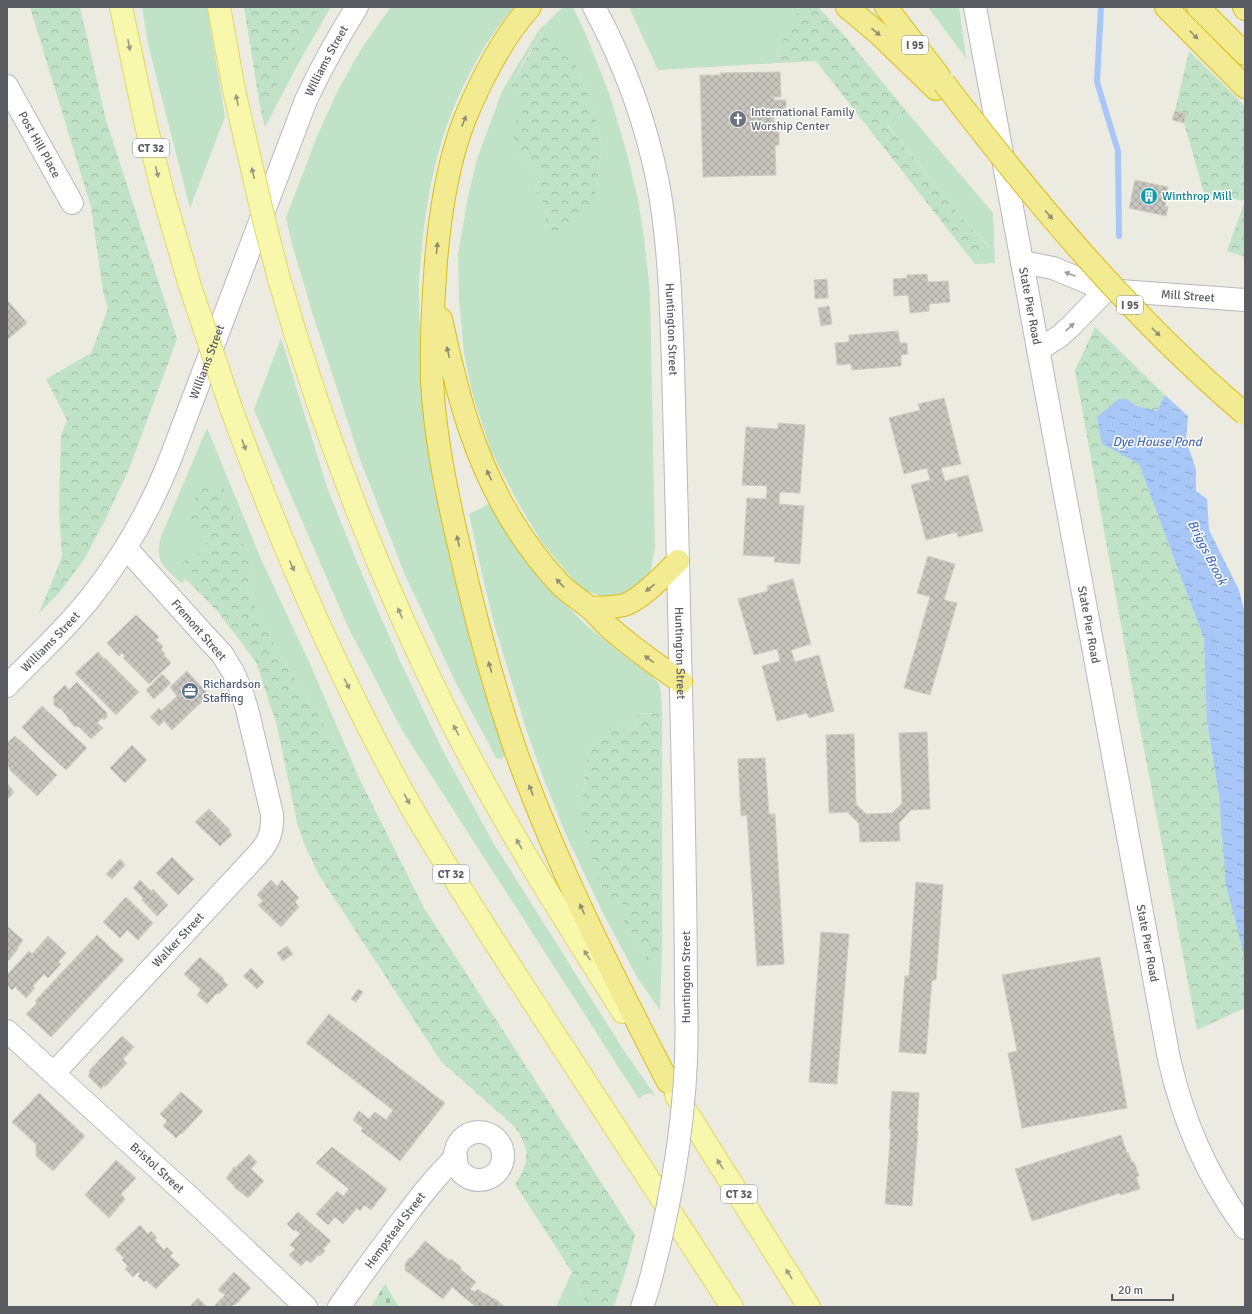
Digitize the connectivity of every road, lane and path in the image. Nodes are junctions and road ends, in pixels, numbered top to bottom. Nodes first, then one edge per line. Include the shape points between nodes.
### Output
1 (121, 7) edge
2 (219, 7) edge
3 (357, 7) edge
4 (594, 7) edge
5 (847, 7) edge
6 (886, 7) edge
7 (975, 7) edge
8 (1166, 7) edge
9 (1198, 7) edge
10 (528, 9) edge
11 (1245, 54) edge
12 (7, 86) edge
13 (940, 86) junction
14 (1245, 87) edge
15 (72, 203) dead end
16 (1022, 262) junction
17 (434, 287) junction
18 (1106, 290) junction
19 (1245, 300) edge
20 (1038, 350) junction
21 (1245, 414) edge
22 (126, 548) junction
23 (678, 561) junction
24 (590, 608) junction
25 (681, 682) junction
26 (7, 686) edge
27 (267, 794) joint
28 (7, 1031) edge
29 (54, 1073) junction
30 (668, 1082) junction
31 (456, 1158) dead end
32 (1245, 1228) edge
33 (645, 1298) edge
34 (306, 1307) edge
35 (339, 1307) edge
36 (732, 1307) edge
37 (809, 1307) edge

1 -> 36 main road, CT 32, bridge via 146,125 190,286 231,408 282,542 310,607 410,803 463,893
30 -> 2 main road, CT 32, bridge via 567,924 471,760 388,586 315,398 279,279 234,90
3 - 22 street, Williams Street via 306,100 159,487
4 - 23 street, Huntington Street via 618,58 639,114 652,158 664,216 672,310
5 -> 13 highway
6 - 13 highway, I 95
7 - 16 street, State Pier Road
8 -> 14 highway
9 - 11 highway
17 -> 10 highway via 442,208 450,166 463,123 500,48
12 - 15 street, Post Hill Place
13 -> 21 highway, I 95, bridge via 1098,271 1193,368
18 -> 16 street, Mill Street via 1064,272
16 - 20 street, State Pier Road
24 -> 17 highway via 559,584 536,556 501,501 468,427 452,370
30 -> 17 highway via 593,932 554,846 515,748 490,669 456,536 438,436 432,364
18 - 19 street, Mill Street
20 -> 18 street via 1060,336
20 - 32 street, State Pier Road via 1175,1085 1193,1138 1214,1182
22 - 26 street, Williams Street via 91,598
22 - 27 street, Fremont Street via 222,654 233,672 247,709
23 -> 24 highway via 625,605
23 - 25 street, Huntington Street
25 -> 24 highway via 629,644
25 - 33 street, Huntington Street, bridge via 686,1002 684,1087 667,1213
27 - 29 street, Walker Street via 272,822 265,846
28 - 29 street, Bristol Street
29 - 34 street, Bristol Street
37 -> 30 main road, CT 32
31 - 35 street, Hempstead Street via 427,1188

